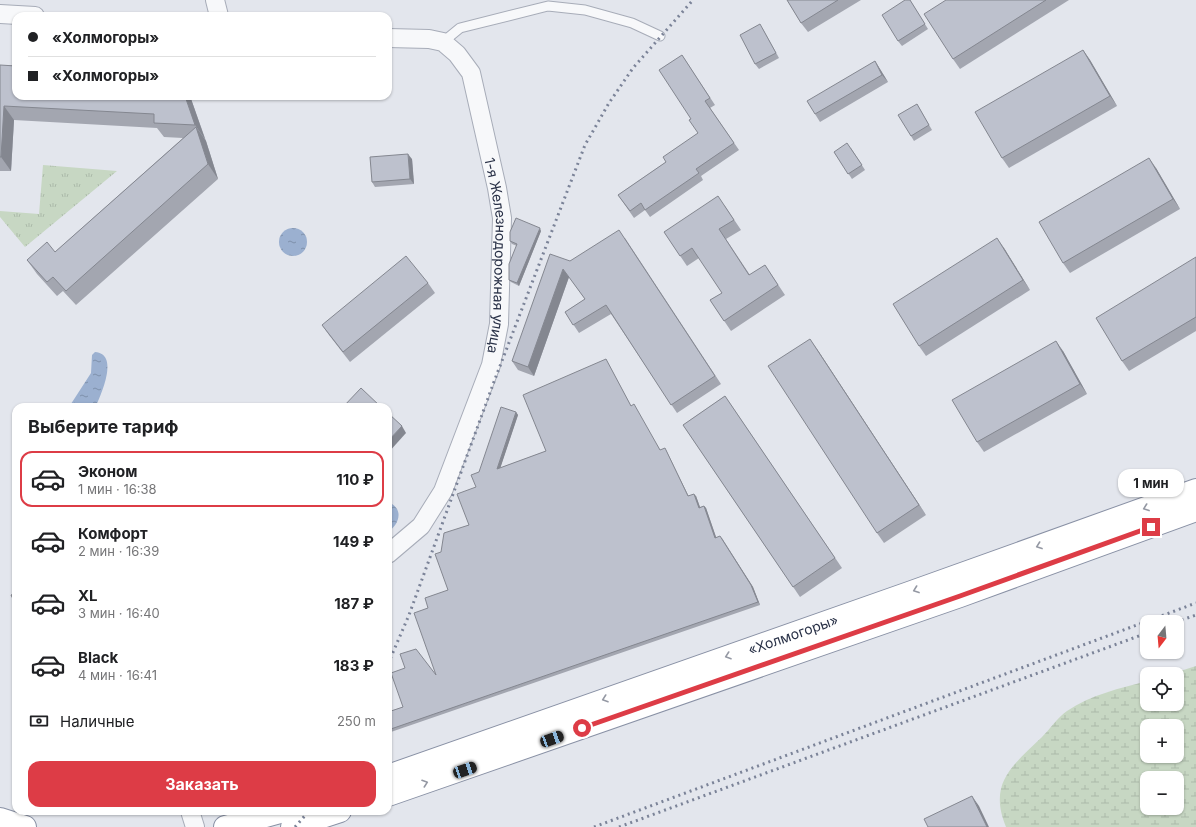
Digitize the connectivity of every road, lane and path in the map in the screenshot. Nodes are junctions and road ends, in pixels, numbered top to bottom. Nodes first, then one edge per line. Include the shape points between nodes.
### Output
1 (215, 0) edge
2 (218, 12) edge
3 (0, 14) edge
4 (12, 15) edge
5 (660, 36) dead end
6 (392, 38) edge
7 (443, 42) junction
8 (1196, 490) edge
9 (1196, 510) edge
10 (392, 551) edge
11 (392, 775) edge
12 (392, 794) edge
13 (191, 815) edge
14 (269, 815) edge
15 (328, 815) edge
16 (0, 819) edge
17 (25, 827) edge
18 (195, 827) edge
19 (224, 827) edge
20 (292, 827) edge

1 - 2 street
3 - 4 street
5 - 7 lane via 618,19 584,10 548,6 460,28
6 - 7 street
7 - 10 street, 1-я Железнодорожная улица via 457,54 471,73 497,188 502,218 500,324 491,365 443,492 421,526
8 -> 11 highway, «Холмогоры»
12 -> 9 highway, «Холмогоры» via 960,596
13 - 18 street
14 - 19 highway
15 - 20 highway
16 - 17 highway

